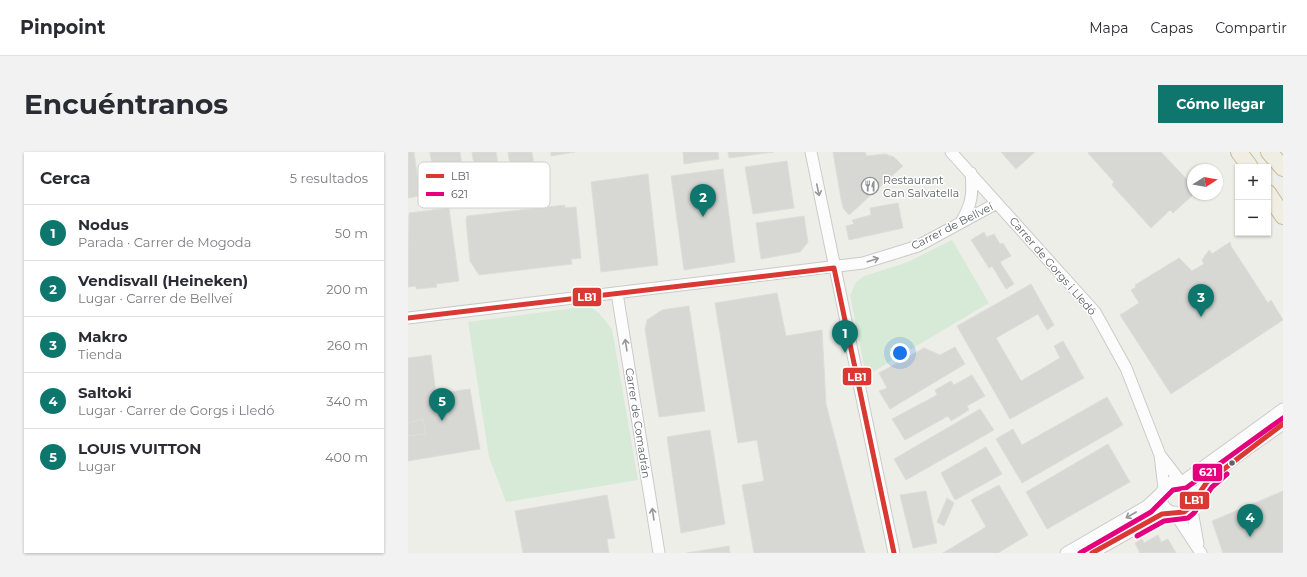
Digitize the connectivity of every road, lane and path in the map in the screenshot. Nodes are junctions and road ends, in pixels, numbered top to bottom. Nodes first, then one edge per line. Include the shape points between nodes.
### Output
1 (810, 152) edge
2 (951, 152) edge
3 (1239, 152) edge
4 (1269, 152) edge
5 (1248, 164) edge
6 (1283, 168) edge
7 (971, 173) junction
8 (1271, 198) edge
9 (997, 203) junction
10 (1283, 216) edge
11 (960, 224) junction
12 (834, 268) junction
13 (617, 293) junction
14 (408, 318) edge
15 (1283, 409) edge
16 (1283, 424) edge
17 (1160, 455) junction
18 (1181, 482) junction
19 (1163, 490) junction
20 (1192, 503) junction
21 (1172, 512) junction
22 (1200, 550) edge
23 (659, 553) edge
24 (894, 553) edge
25 (1066, 553) edge
26 (1092, 553) edge

1 -> 12 street
2 - 7 street, Carrer de Gorgs i Lledó
3 - 5 highway
4 - 6 highway
7 - 9 street, Carrer de Gorgs i Lledó
7 - 11 street via 970,208
8 - 10 highway
9 - 11 street, Carrer de Bellveí
9 - 17 street, Carrer de Gorgs i Lledó via 1095,312 1126,368
12 -> 11 street, Carrer de Bellveí via 863,263 918,246
12 - 13 street, Carrer de Bellveí
12 - 24 street
13 - 14 street, Carrer de Bellveí
23 -> 13 street, Carrer de Comadrán
15 - 18 street
16 - 20 street via 1207,482
17 - 18 street, Carrer de Gorgs i Lledó
17 - 19 street, Carrer de Gorgs i Lledó
18 - 19 street via 1170,483
18 - 20 street via 1190,488
19 - 21 street via 1163,504
19 -> 25 street via 1147,506
20 - 21 street via 1184,512
20 - 22 street
21 - 22 street
21 - 26 street via 1162,514

